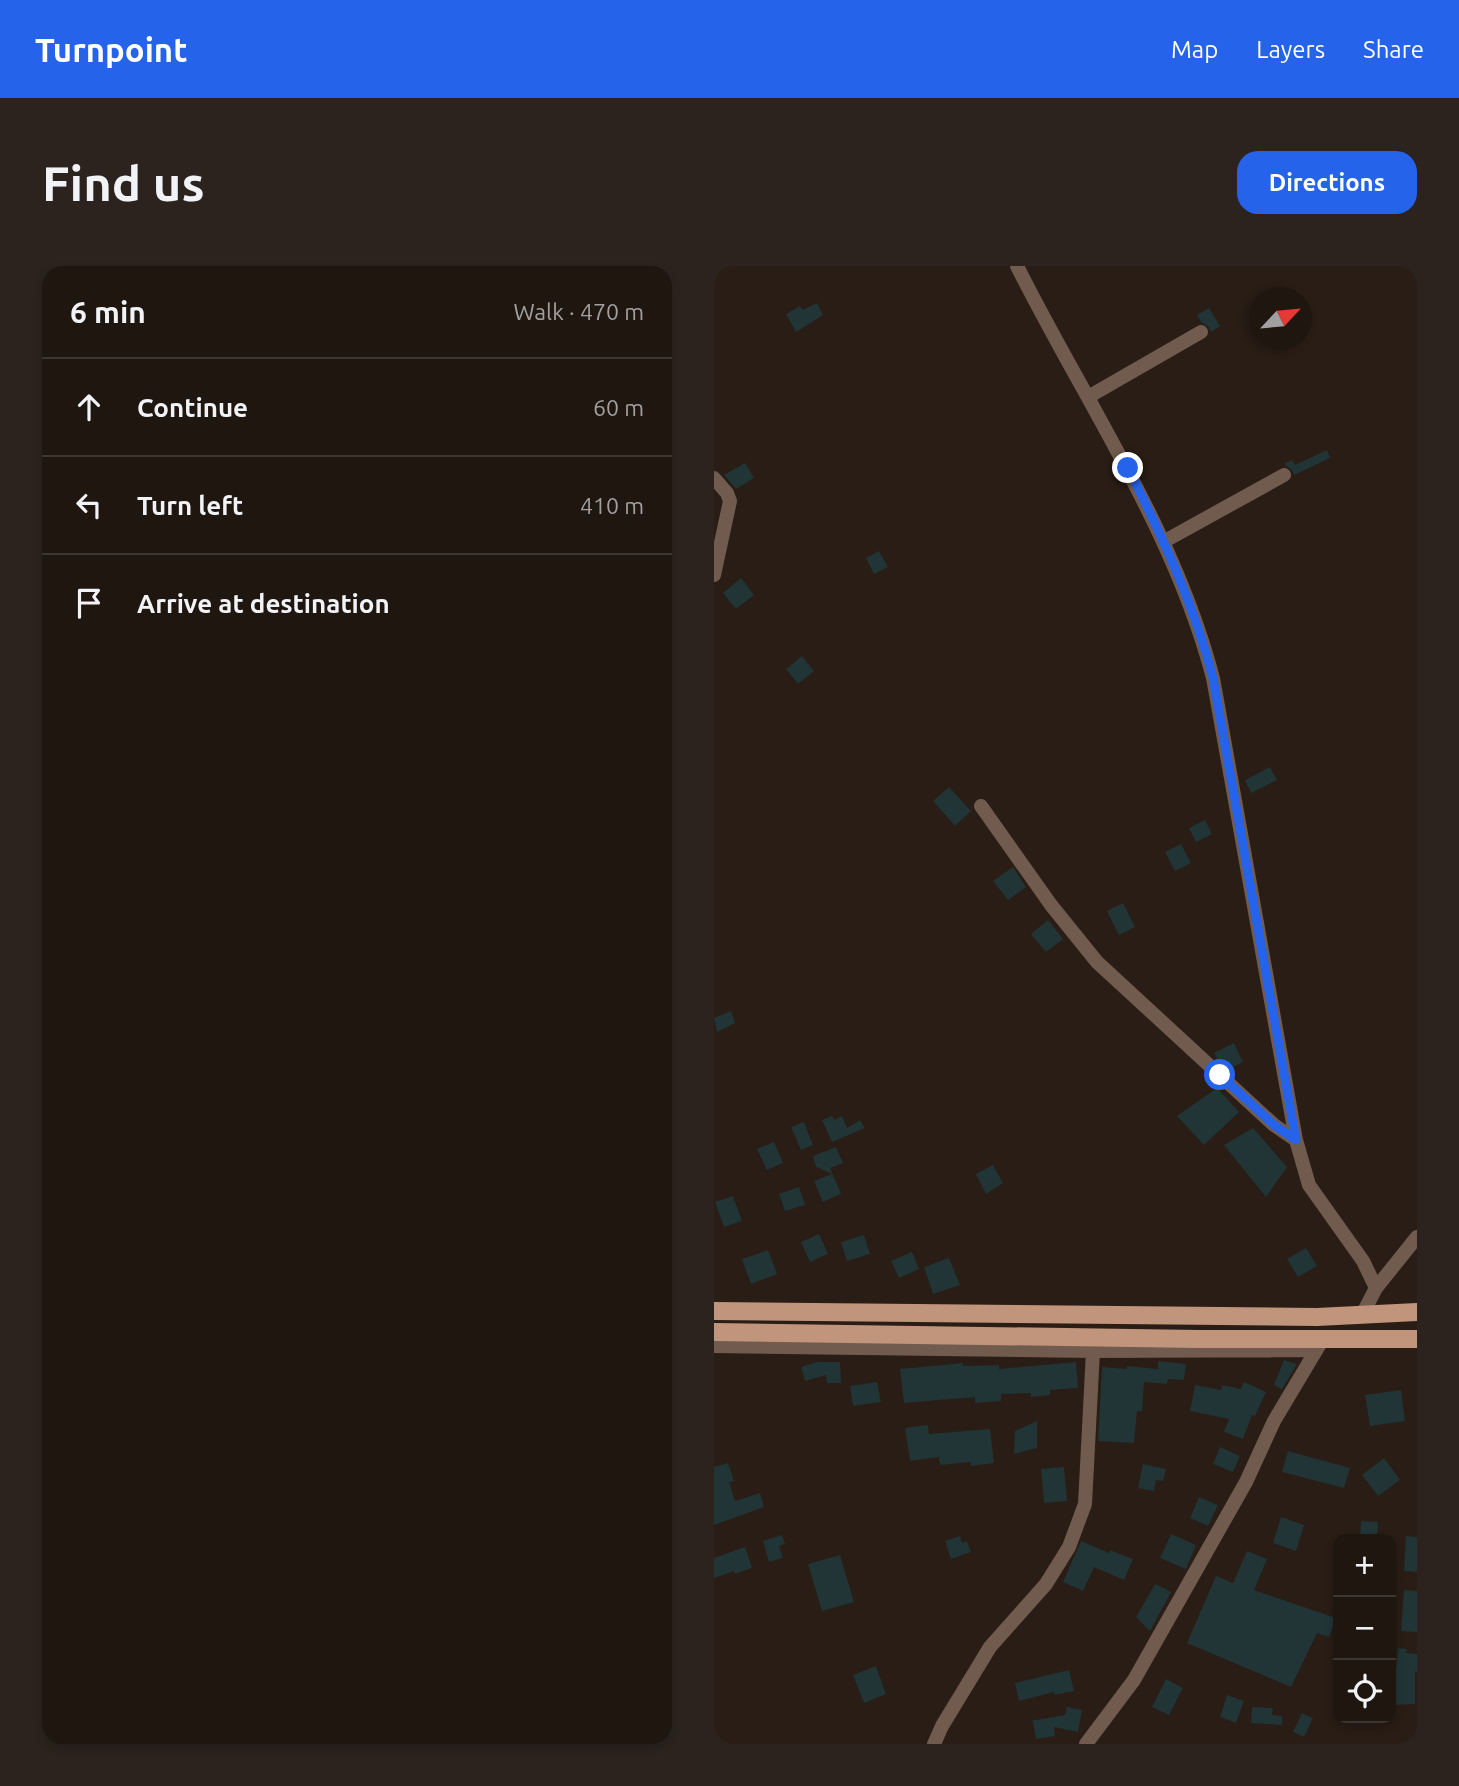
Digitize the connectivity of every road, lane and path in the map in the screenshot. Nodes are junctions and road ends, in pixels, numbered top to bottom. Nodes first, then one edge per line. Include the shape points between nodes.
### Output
1 (1017, 266) edge
2 (1201, 331) dead end
3 (1088, 397) junction
4 (1284, 475) dead end
5 (714, 478) edge
6 (1163, 542) junction
7 (714, 575) edge
8 (981, 806) dead end
9 (1296, 1140) junction
10 (1417, 1237) edge
11 (1376, 1288) junction
12 (714, 1311) edge
13 (1417, 1312) edge
14 (1362, 1315) junction
15 (714, 1332) edge
16 (1417, 1339) edge
17 (1320, 1345) junction
18 (714, 1346) edge
19 (1093, 1351) junction
20 (934, 1744) edge
21 (1086, 1744) edge

1 - 3 street
2 - 3 street
3 - 6 street
4 - 6 street
5 - 7 street via 730,501
6 - 9 street via 1201,632 1213,678
8 - 9 street via 1097,962
9 - 11 street via 1309,1185 1363,1261
10 - 11 street
11 - 14 street
12 - 14 main road
13 - 14 main road
15 - 17 main road
16 - 17 main road
17 - 19 street
17 - 21 street via 1134,1680
18 - 19 street
19 - 20 street via 1085,1504 1069,1548 1046,1584 990,1647

